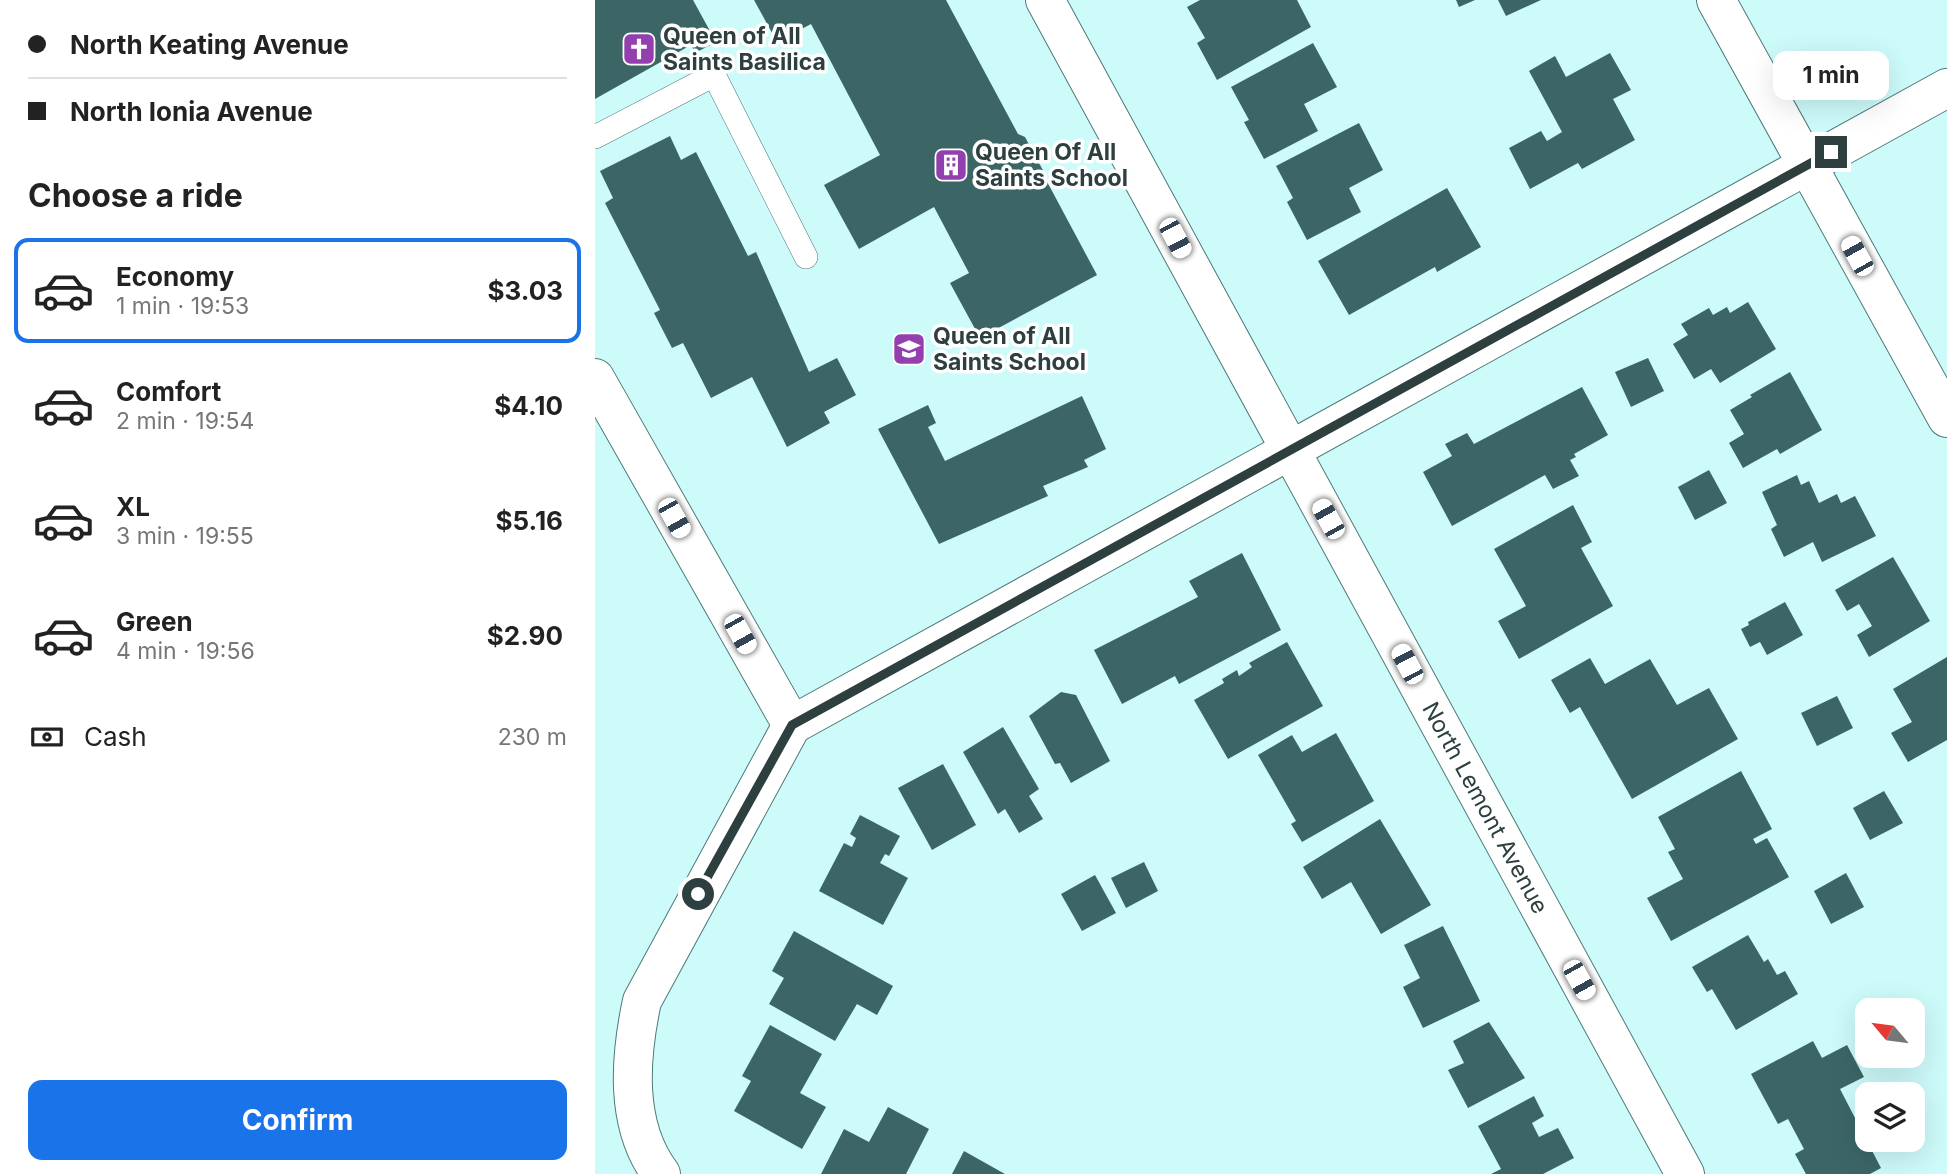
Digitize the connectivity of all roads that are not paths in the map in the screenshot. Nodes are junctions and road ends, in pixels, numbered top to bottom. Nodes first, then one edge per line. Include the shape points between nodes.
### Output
1 (1045, 0) edge
2 (1716, 0) edge
3 (1947, 88) edge
4 (595, 137) edge
5 (1807, 165) junction
6 (806, 257) dead end
7 (595, 379) edge
8 (1947, 418) edge
9 (1290, 450) junction
10 (792, 725) junction
11 (661, 1174) edge
12 (1685, 1174) edge

1 - 9 street, North Lemont Avenue
2 - 5 street
3 - 5 street
4 - 6 lane via 714,75
5 - 8 street
5 - 9 street
7 - 10 street
9 - 10 street
9 - 12 street, North Lemont Avenue
10 - 11 street via 642,1001 631,1085 641,1128

